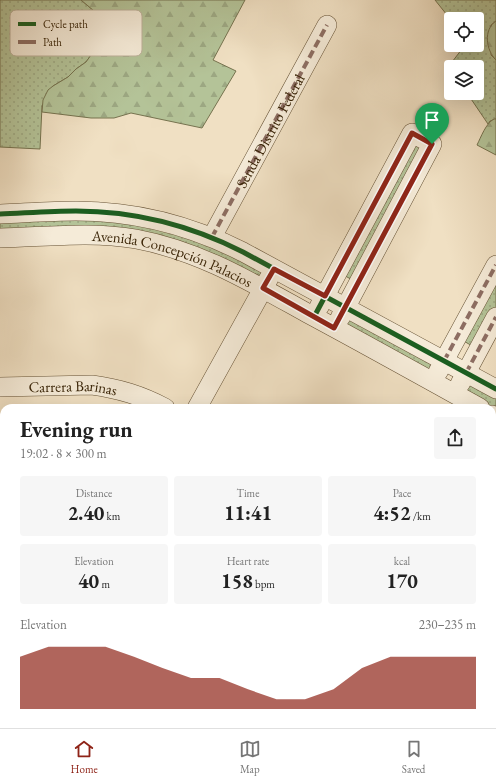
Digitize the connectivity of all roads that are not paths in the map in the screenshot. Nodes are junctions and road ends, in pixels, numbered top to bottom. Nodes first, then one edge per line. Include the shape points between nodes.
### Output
1 (327, 25) dead end
2 (0, 214) edge
3 (212, 237) junction
4 (0, 238) edge
5 (496, 265) edge
6 (274, 269) junction
7 (263, 288) junction
8 (325, 296) junction
9 (345, 307) junction
10 (314, 317) junction
11 (496, 317) edge
12 (334, 328) junction
13 (444, 361) junction
14 (466, 373) junction
15 (433, 382) junction
16 (0, 387) edge
17 (496, 389) edge
18 (455, 394) junction
19 (157, 404) edge
20 (199, 404) edge
21 (473, 404) edge

1 - 3 street, Senda Distrito Federal
2 - 3 street, Avenida Concepción Palacios via 75,211 124,214 156,220
3 - 6 street, Avenida Concepción Palacios
4 - 7 street, Avenida Concepción Palacios via 77,234 135,239 199,257
5 - 13 street
6 - 7 street
6 - 8 street, Avenida Concepción Palacios
7 - 10 street, Avenida Concepción Palacios
7 - 20 street
8 - 9 street, Avenida Concepción Palacios
8 - 9 street via 412,133 432,144
8 - 10 street
9 - 12 street
9 - 13 street, Avenida Concepción Palacios
10 - 12 street, Avenida Concepción Palacios
11 - 14 street
12 - 15 street, Avenida Concepción Palacios
13 - 14 street, Avenida Concepción Palacios
13 - 15 street
14 - 17 street, Avenida Concepción Palacios
14 - 18 street
15 - 18 street, Avenida Concepción Palacios
16 - 19 street, Carrera Barinas via 92,385 113,388
18 - 21 street, Avenida Concepción Palacios

